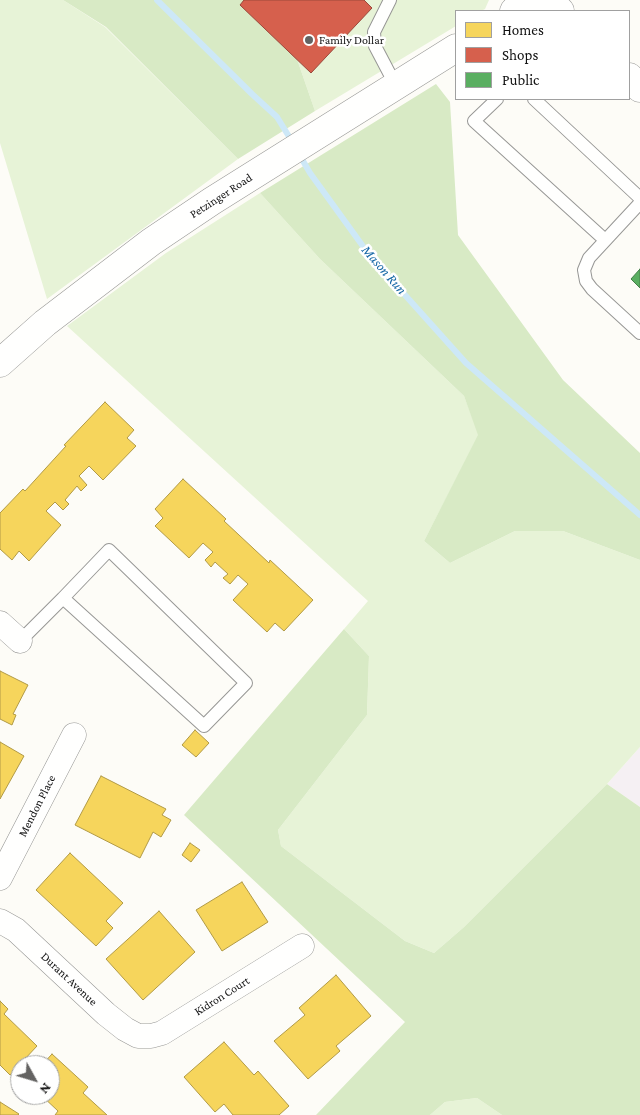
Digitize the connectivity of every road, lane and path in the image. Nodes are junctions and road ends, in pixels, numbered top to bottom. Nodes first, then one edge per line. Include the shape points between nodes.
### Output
1 (390, 0) edge
2 (532, 0) edge
3 (548, 0) edge
4 (516, 10) edge
5 (559, 10) edge
6 (455, 49) edge
7 (396, 86) junction
8 (496, 100) edge
9 (535, 100) edge
10 (640, 198) edge
11 (640, 203) edge
12 (606, 240) junction
13 (640, 334) edge
14 (0, 363) edge
15 (63, 598) junction
16 (0, 622) edge
17 (20, 642) joint
18 (74, 734) dead end
19 (0, 878) edge
20 (0, 921) edge
21 (302, 946) dead end
22 (138, 1036) joint

1 - 7 lane via 374,32 375,46
2 - 4 street
3 - 5 street
6 - 7 street, Petzinger Road
7 - 14 street, Petzinger Road via 151,242 45,323
8 - 12 lane via 474,121
9 - 10 lane
11 - 12 lane
12 - 13 lane via 589,258 584,270 586,281
15 - 15 lane via 204,726 246,684 109,550
15 - 17 lane
16 - 17 street
18 - 19 street, Mendon Place
20 - 22 street, Durant Avenue via 16,930 106,1014
21 - 22 street, Kidron Court via 162,1033

